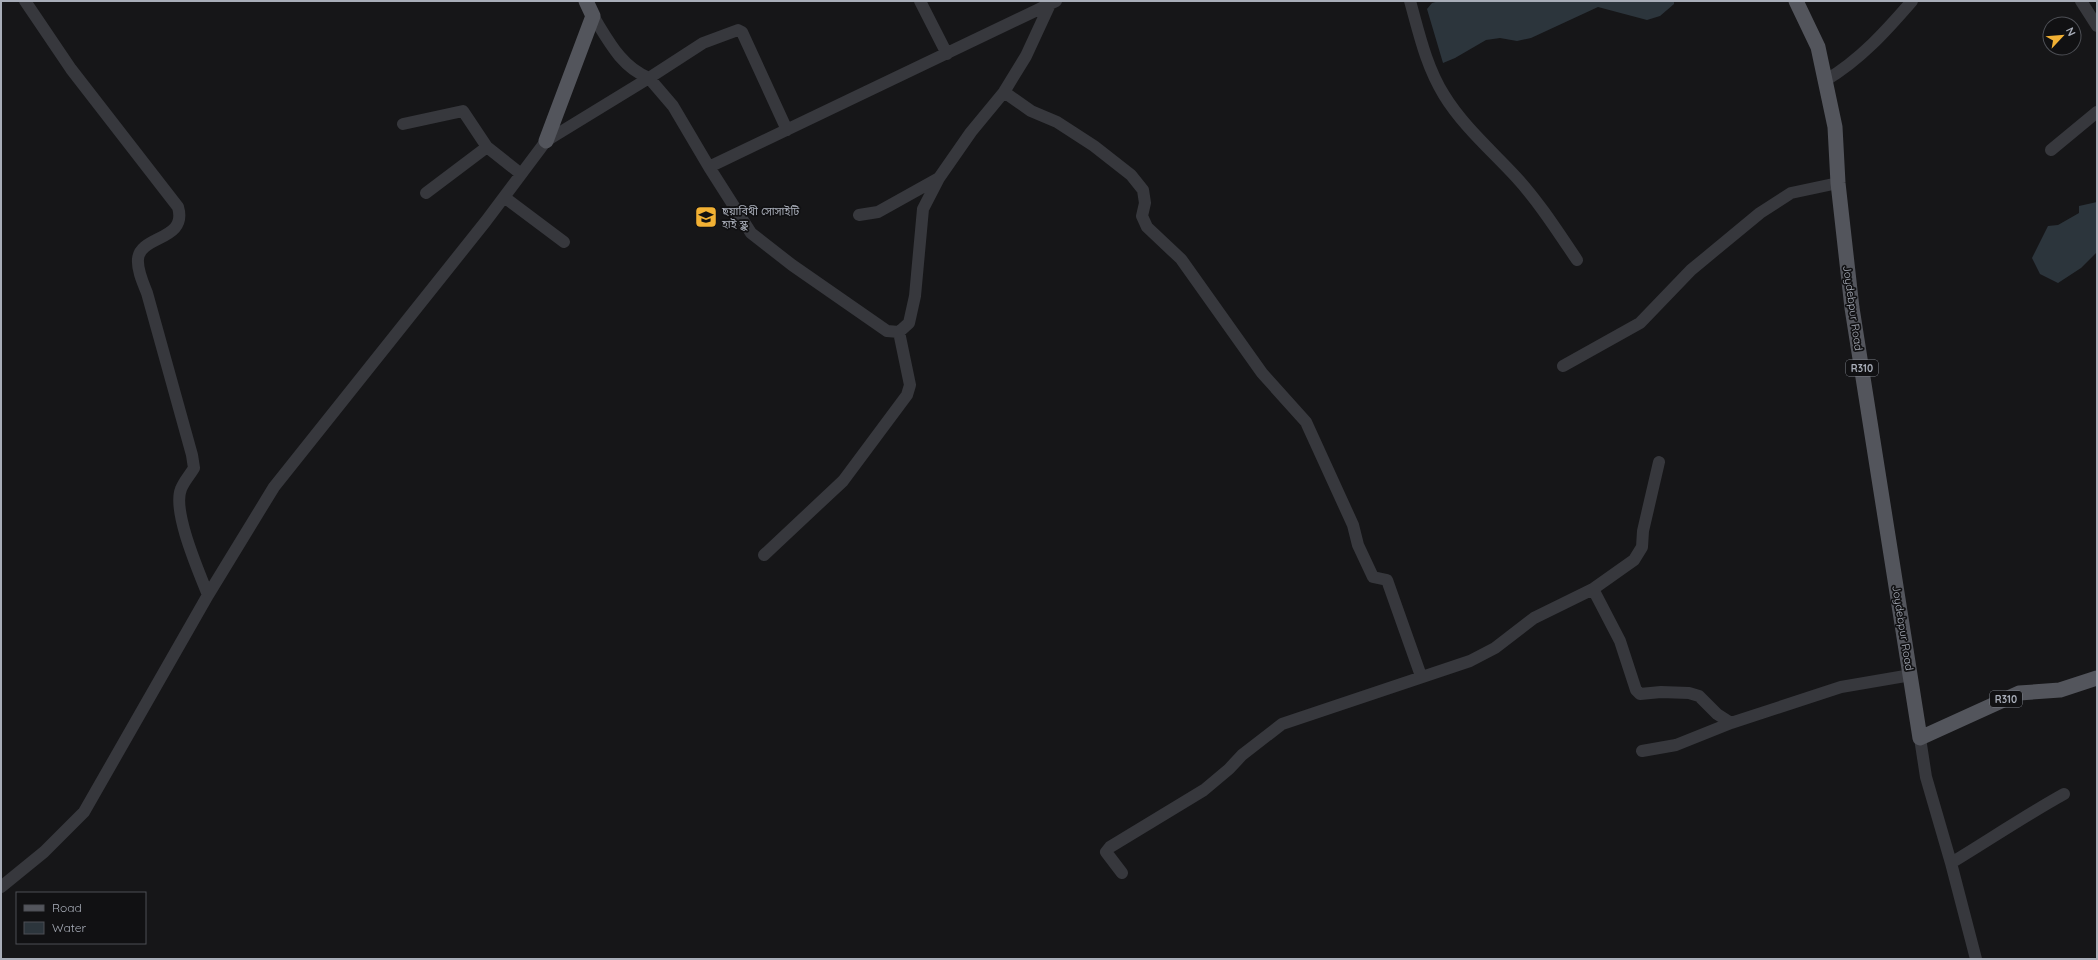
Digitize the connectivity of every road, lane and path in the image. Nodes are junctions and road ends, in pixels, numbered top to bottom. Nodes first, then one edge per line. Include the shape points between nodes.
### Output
1 (25, 1) edge
2 (586, 1) edge
3 (920, 1) edge
4 (1410, 1) edge
5 (1796, 1) edge
6 (1912, 1) edge
7 (2081, 1) edge
8 (1052, 2) edge
9 (593, 16) junction
10 (2097, 26) edge
11 (946, 54) junction
12 (649, 78) junction
13 (1826, 80) junction
14 (1004, 92) junction
15 (2097, 112) edge
16 (403, 124) dead end
17 (787, 130) junction
18 (546, 141) junction
19 (488, 147) junction
20 (2051, 150) dead end
21 (709, 167) junction
22 (521, 174) junction
23 (940, 178) junction
24 (1838, 183) junction
25 (426, 193) dead end
26 (504, 197) junction
27 (859, 215) dead end
28 (564, 242) dead end
29 (1577, 260) dead end
30 (899, 332) junction
31 (1563, 366) dead end
32 (1659, 462) dead end
33 (764, 555) dead end
34 (1593, 589) junction
35 (208, 595) junction
36 (1910, 675) junction
37 (1421, 676) junction
38 (2097, 678) edge
39 (1731, 723) junction
40 (1920, 738) junction
41 (1642, 751) dead end
42 (2064, 794) dead end
43 (1951, 863) junction
44 (1122, 873) dead end
45 (1, 887) edge
46 (1976, 959) edge

1 - 35 street via 71,69 178,207 181,216 178,224 142,250 138,258 140,274 192,455 194,468 181,489 180,500 185,535
2 - 9 main road
3 - 11 street
4 - 29 street via 1428,64 1444,95 1472,132 1516,177
5 - 13 main road, Joydebpur Road / R310 via 1818,47
6 - 13 street via 1867,50
7 - 10 street
8 - 11 street
8 - 14 street via 1026,56
9 - 12 street via 612,47 627,65
9 - 18 main road
11 - 17 street
12 - 17 street via 703,43 738,30 742,32
12 - 18 street
12 - 21 street via 673,106
13 - 24 main road, Joydebpur Road / R310 via 1835,127
14 - 23 street via 971,132
14 - 37 street via 1031,111 1057,122 1094,146 1131,175 1142,190 1145,203 1142,216 1147,228 1181,259 1262,373 1306,422 1353,525 1368,570 1373,577 1387,580
15 - 20 street
16 - 19 street via 463,111
17 - 21 street
18 - 22 street
19 - 22 street
19 - 25 street
21 - 30 street via 751,233 887,331
22 - 26 street
23 - 27 street via 878,212
23 - 30 street via 923,209 915,296 909,323
24 - 31 street via 1791,193 1760,213 1691,270 1640,323
24 - 36 main road, Joydebpur Road / R310 via 1852,308
26 - 28 street
26 - 35 street via 274,487
30 - 33 street via 910,384 907,395 843,481
32 - 34 street via 1643,531 1642,547 1634,560
34 - 37 street via 1534,618 1495,648 1470,661
34 - 39 street via 1620,642 1636,690 1640,694 1661,692 1699,696 1717,714
35 - 45 street via 84,812 44,852
36 - 39 street via 1841,687
36 - 40 main road, Joydebpur Road / R310
37 - 44 street via 1282,724 1204,790 1110,847 1106,852
38 - 40 main road, R310 via 2060,690 2019,693
39 - 41 street via 1676,746
40 - 43 street via 1926,777
42 - 43 street
43 - 46 street

